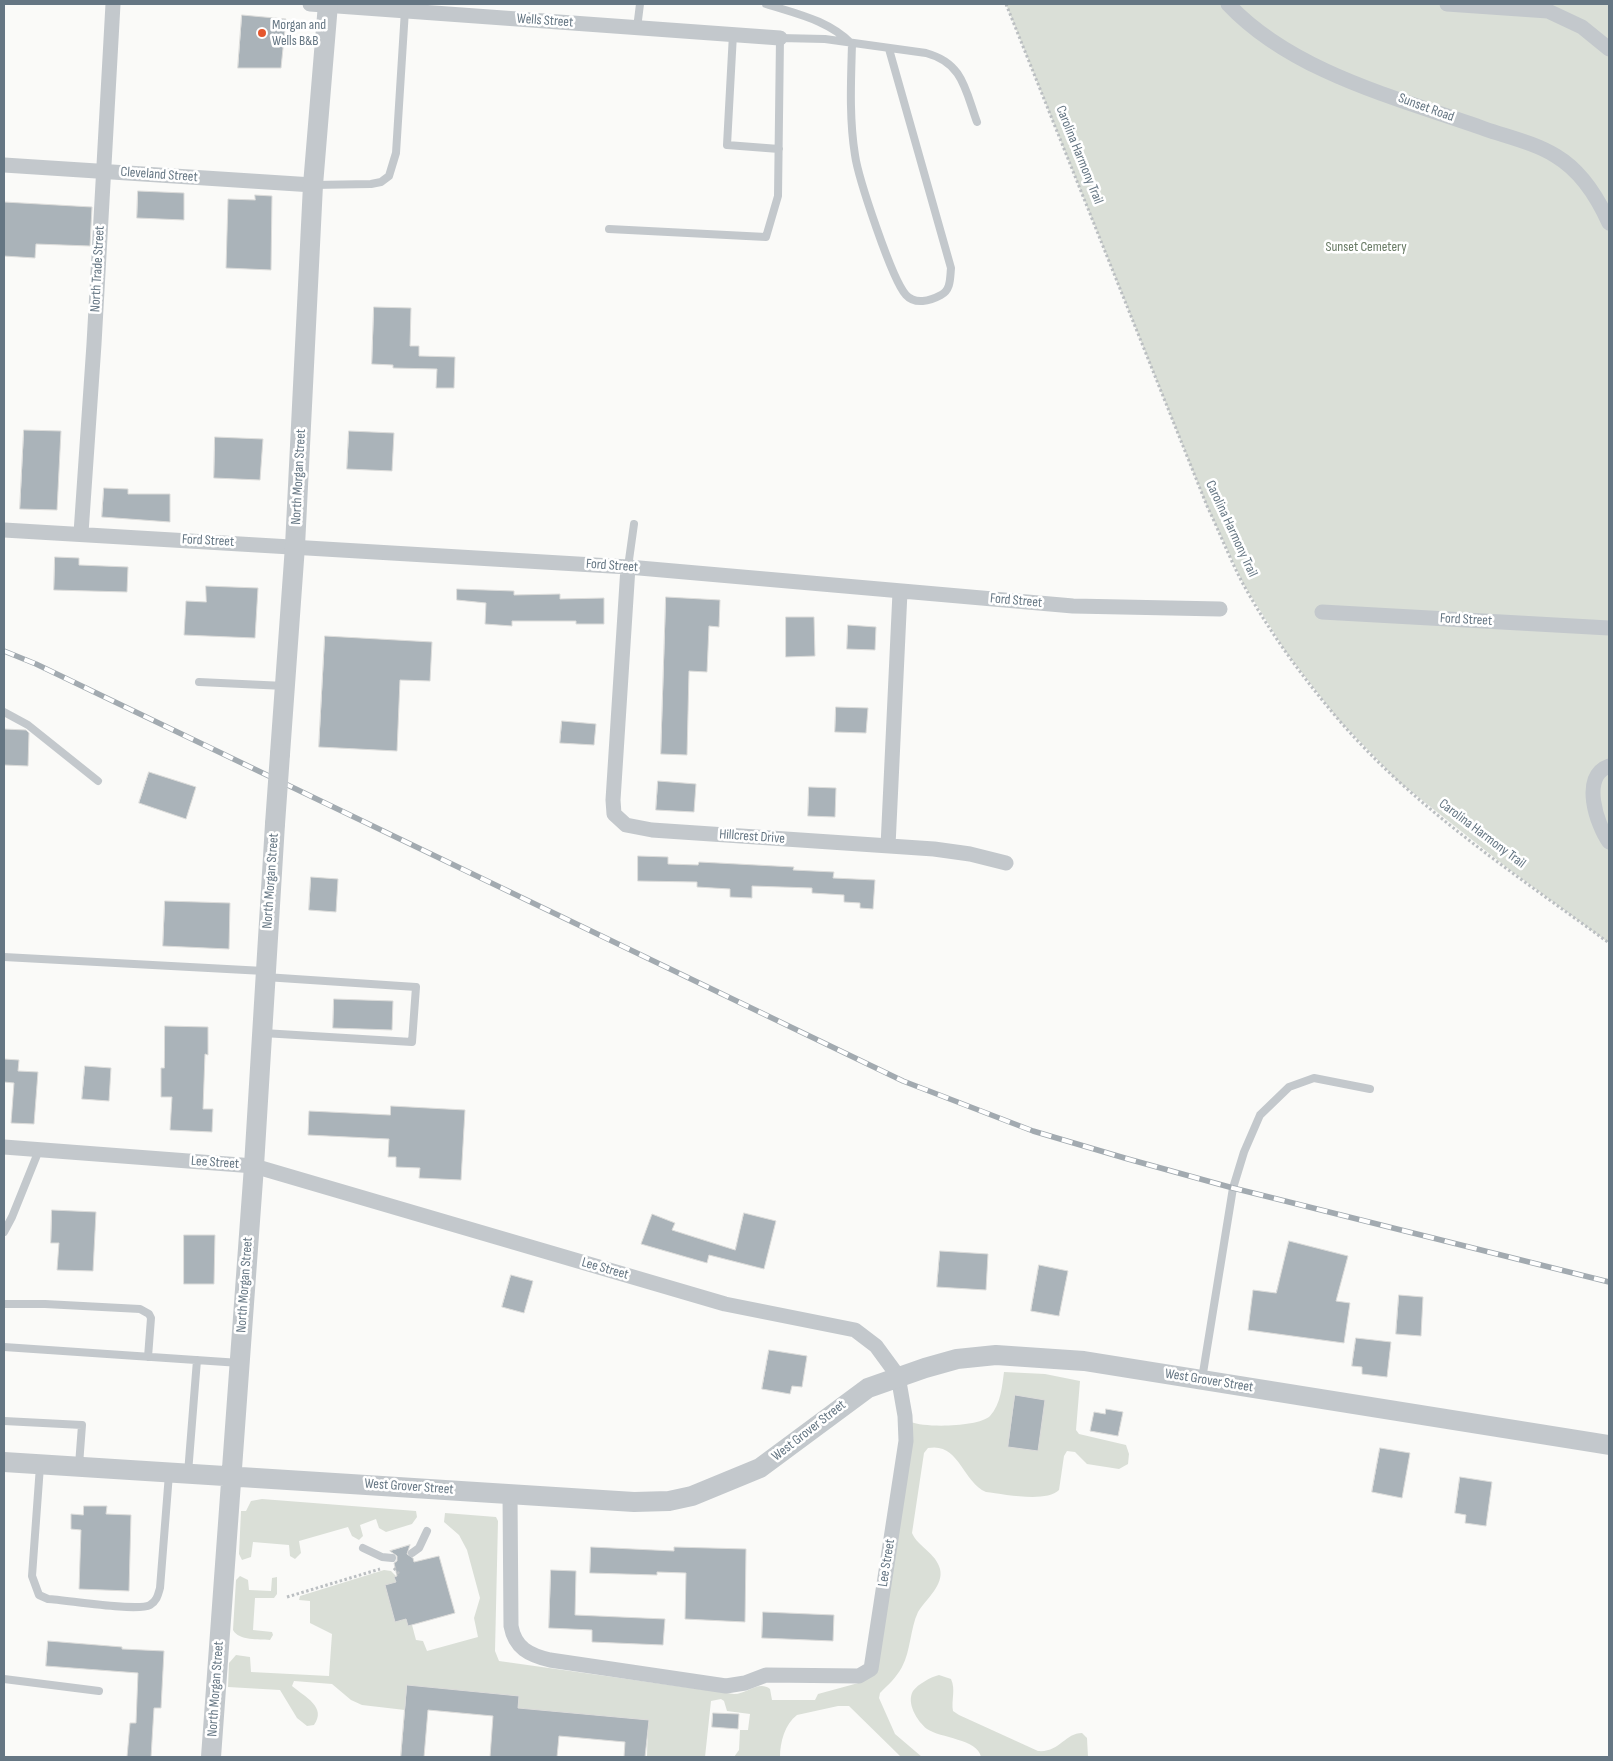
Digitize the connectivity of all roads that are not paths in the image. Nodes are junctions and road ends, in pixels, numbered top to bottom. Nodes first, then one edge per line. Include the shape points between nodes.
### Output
1 (113, 4) edge
2 (322, 4) edge
3 (640, 4) edge
4 (766, 4) edge
5 (1228, 4) edge
6 (1447, 4) edge
7 (1552, 6) edge
8 (406, 10) junction
9 (637, 28) junction
10 (733, 34) junction
11 (780, 38) junction
12 (852, 44) junction
13 (889, 49) junction
14 (1609, 49) edge
15 (976, 122) dead end
16 (779, 148) junction
17 (4, 165) edge
18 (103, 171) junction
19 (314, 184) junction
20 (1609, 223) edge
21 (610, 229) dead end
22 (634, 524) dead end
23 (4, 530) edge
24 (81, 533) junction
25 (296, 546) junction
26 (628, 567) junction
27 (900, 592) junction
28 (1220, 608) dead end
29 (1322, 612) dead end
30 (1609, 628) edge
31 (199, 682) dead end
32 (285, 686) junction
33 (4, 712) edge
34 (1609, 766) edge
35 (98, 782) dead end
36 (1609, 842) edge
37 (888, 846) junction
38 (1006, 863) dead end
39 (4, 957) edge
40 (264, 974) junction
41 (261, 1032) junction
42 (1370, 1089) dead end
43 (4, 1147) edge
44 (39, 1150) junction
45 (254, 1166) junction
46 (4, 1232) edge
47 (4, 1304) edge
48 (4, 1347) edge
49 (148, 1357) junction
50 (197, 1360) junction
51 (240, 1363) junction
52 (898, 1376) junction
53 (1202, 1380) junction
54 (4, 1421) edge
55 (1609, 1445) edge
56 (4, 1462) edge
57 (41, 1464) junction
58 (79, 1466) junction
59 (179, 1472) junction
60 (232, 1475) junction
61 (510, 1494) junction
62 (428, 1531) dead end
63 (363, 1548) dead end
64 (412, 1553) dead end
65 (392, 1558) dead end
66 (4, 1679) edge
67 (99, 1691) dead end
68 (211, 1757) edge

1 - 18 street, North Trade Street
2 - 8 street, Wells Street
2 - 19 street, North Morgan Street
3 - 9 lane
4 - 12 lane via 838,30
5 - 20 street, Sunset Road via 1249,25 1310,64 1556,156 1585,181
6 - 7 street
7 - 14 street
8 - 9 street, Wells Street
8 - 19 lane via 396,153 389,176 371,184
9 - 10 street, Wells Street
10 - 11 street, Wells Street
10 - 16 lane via 726,145
11 - 12 lane via 824,39
11 - 16 lane
12 - 13 lane
12 - 13 lane via 851,104 855,155 862,184 892,269 905,294 915,301 923,301 944,294 950,284 951,268
13 - 15 lane via 942,57 952,65 959,74
16 - 21 lane via 778,196 766,238
17 - 18 street, Cleveland Street
18 - 19 street, Cleveland Street
18 - 24 street, North Trade Street
19 - 25 street, North Morgan Street
22 - 26 lane
23 - 24 street, Ford Street
24 - 25 street, Ford Street
25 - 26 street, Ford Street
25 - 32 street, North Morgan Street
26 - 27 street, Ford Street
26 - 37 street, Hillcrest Drive via 614,814 626,825 652,830
27 - 28 street, Ford Street via 1073,606
27 - 37 street
29 - 30 street, Ford Street
31 - 32 lane
32 - 40 street, North Morgan Street, bridge
33 - 35 lane via 28,725
34 - 36 street via 1597,777 1593,797 1596,814
37 - 38 street via 961,853
39 - 40 lane
40 - 41 street, North Morgan Street
40 - 41 lane via 416,987 412,1042
41 - 45 street, North Morgan Street
42 - 53 lane via 1314,1078 1289,1087 1260,1115 1233,1188
43 - 44 street, Lee Street
44 - 45 street, Lee Street
44 - 46 lane
45 - 51 street, North Morgan Street
45 - 52 street, Lee Street via 725,1304 855,1330 876,1346
47 - 49 lane via 140,1309 151,1318
48 - 49 lane
49 - 50 lane
50 - 51 lane
50 - 59 lane
51 - 60 street, North Morgan Street
52 - 53 street, West Grover Street via 957,1359 996,1355 1084,1361
52 - 61 street, West Grover Street via 868,1388 850,1400 760,1468 692,1496 669,1501 634,1502
52 - 61 street, Lee Street via 906,1441 871,1668 859,1676 766,1675 726,1686 550,1660 530,1654 516,1643 511,1626
53 - 55 street, West Grover Street via 1481,1422
54 - 58 lane via 82,1426
56 - 57 street, West Grover Street
57 - 58 street, West Grover Street
57 - 59 lane via 32,1576 39,1595 48,1599 134,1607 149,1606 156,1600 160,1588
58 - 59 street, West Grover Street
59 - 60 street, West Grover Street
60 - 61 street, West Grover Street
60 - 68 street, North Morgan Street
62 - 64 lane via 419,1548
63 - 65 lane via 382,1558
66 - 67 lane

